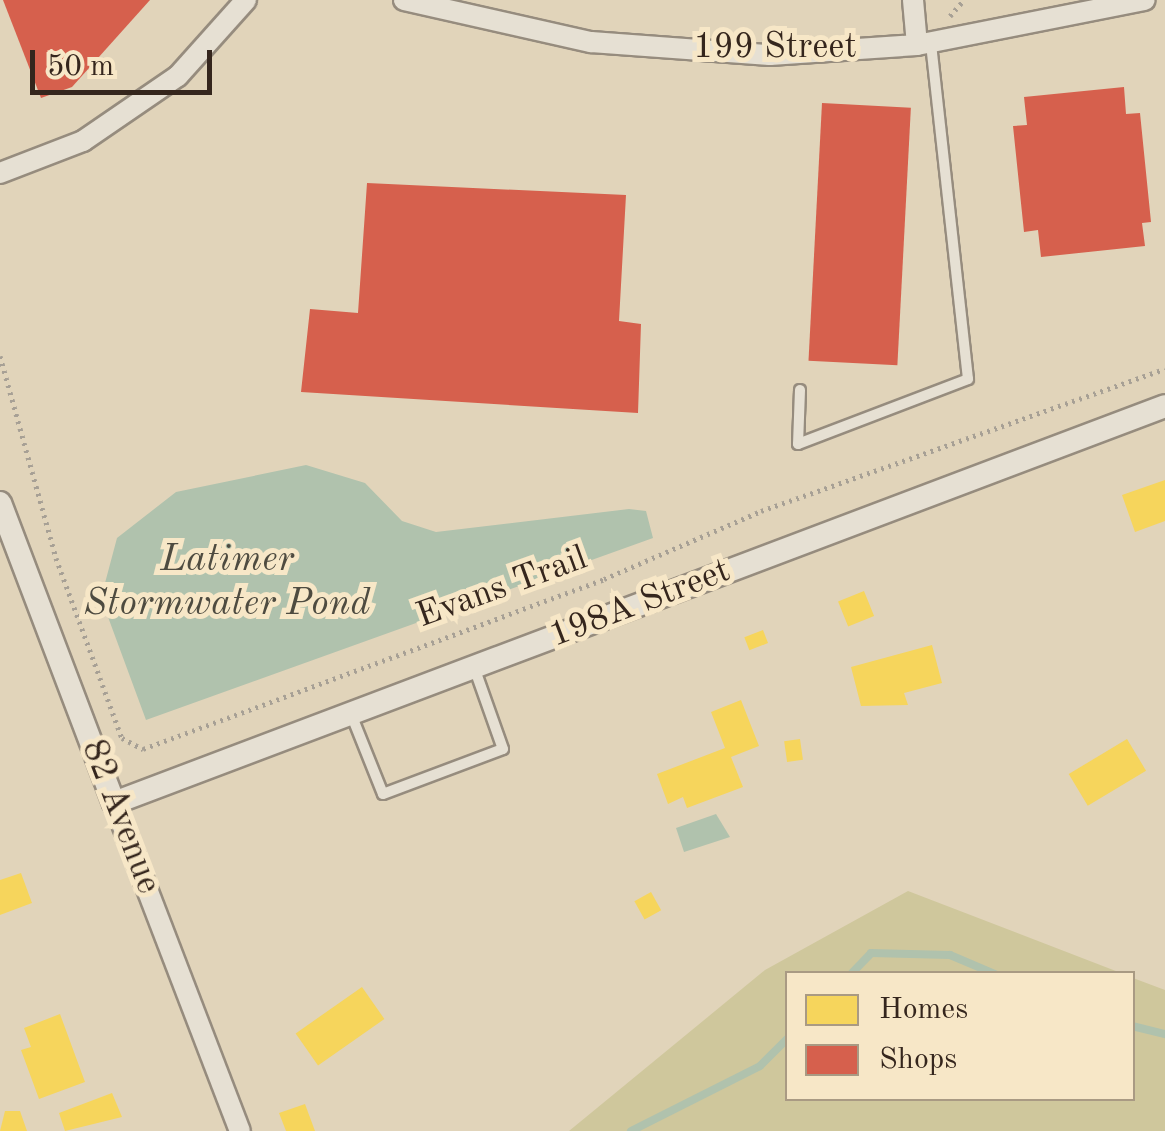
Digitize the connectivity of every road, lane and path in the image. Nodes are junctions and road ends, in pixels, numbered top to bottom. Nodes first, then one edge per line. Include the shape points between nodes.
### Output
1 (246, 0) edge
2 (404, 0) edge
3 (913, 0) edge
4 (964, 0) edge
5 (1145, 0) edge
6 (948, 18) dead end
7 (924, 44) junction
8 (2, 167) edge
9 (0, 356) edge
10 (1165, 369) edge
11 (800, 390) dead end
12 (1165, 406) edge
13 (0, 503) edge
14 (474, 667) junction
15 (351, 713) junction
16 (114, 803) junction
17 (240, 1131) edge

1 - 8 street via 178,76 83,141
2 - 7 street, 199 Street via 591,42 770,55
3 - 7 street
4 - 6 path
5 - 7 street, 199 Street
7 - 11 lane via 968,378 798,444
9 - 10 path, Evans Trail via 56,558 122,738 143,749 604,580 778,505
12 - 14 street, 198A Street
13 - 16 street, 82 Avenue
14 - 15 street, 198A Street
14 - 15 lane via 503,750 384,794
15 - 16 street, 198A Street
16 - 17 street, 82 Avenue

